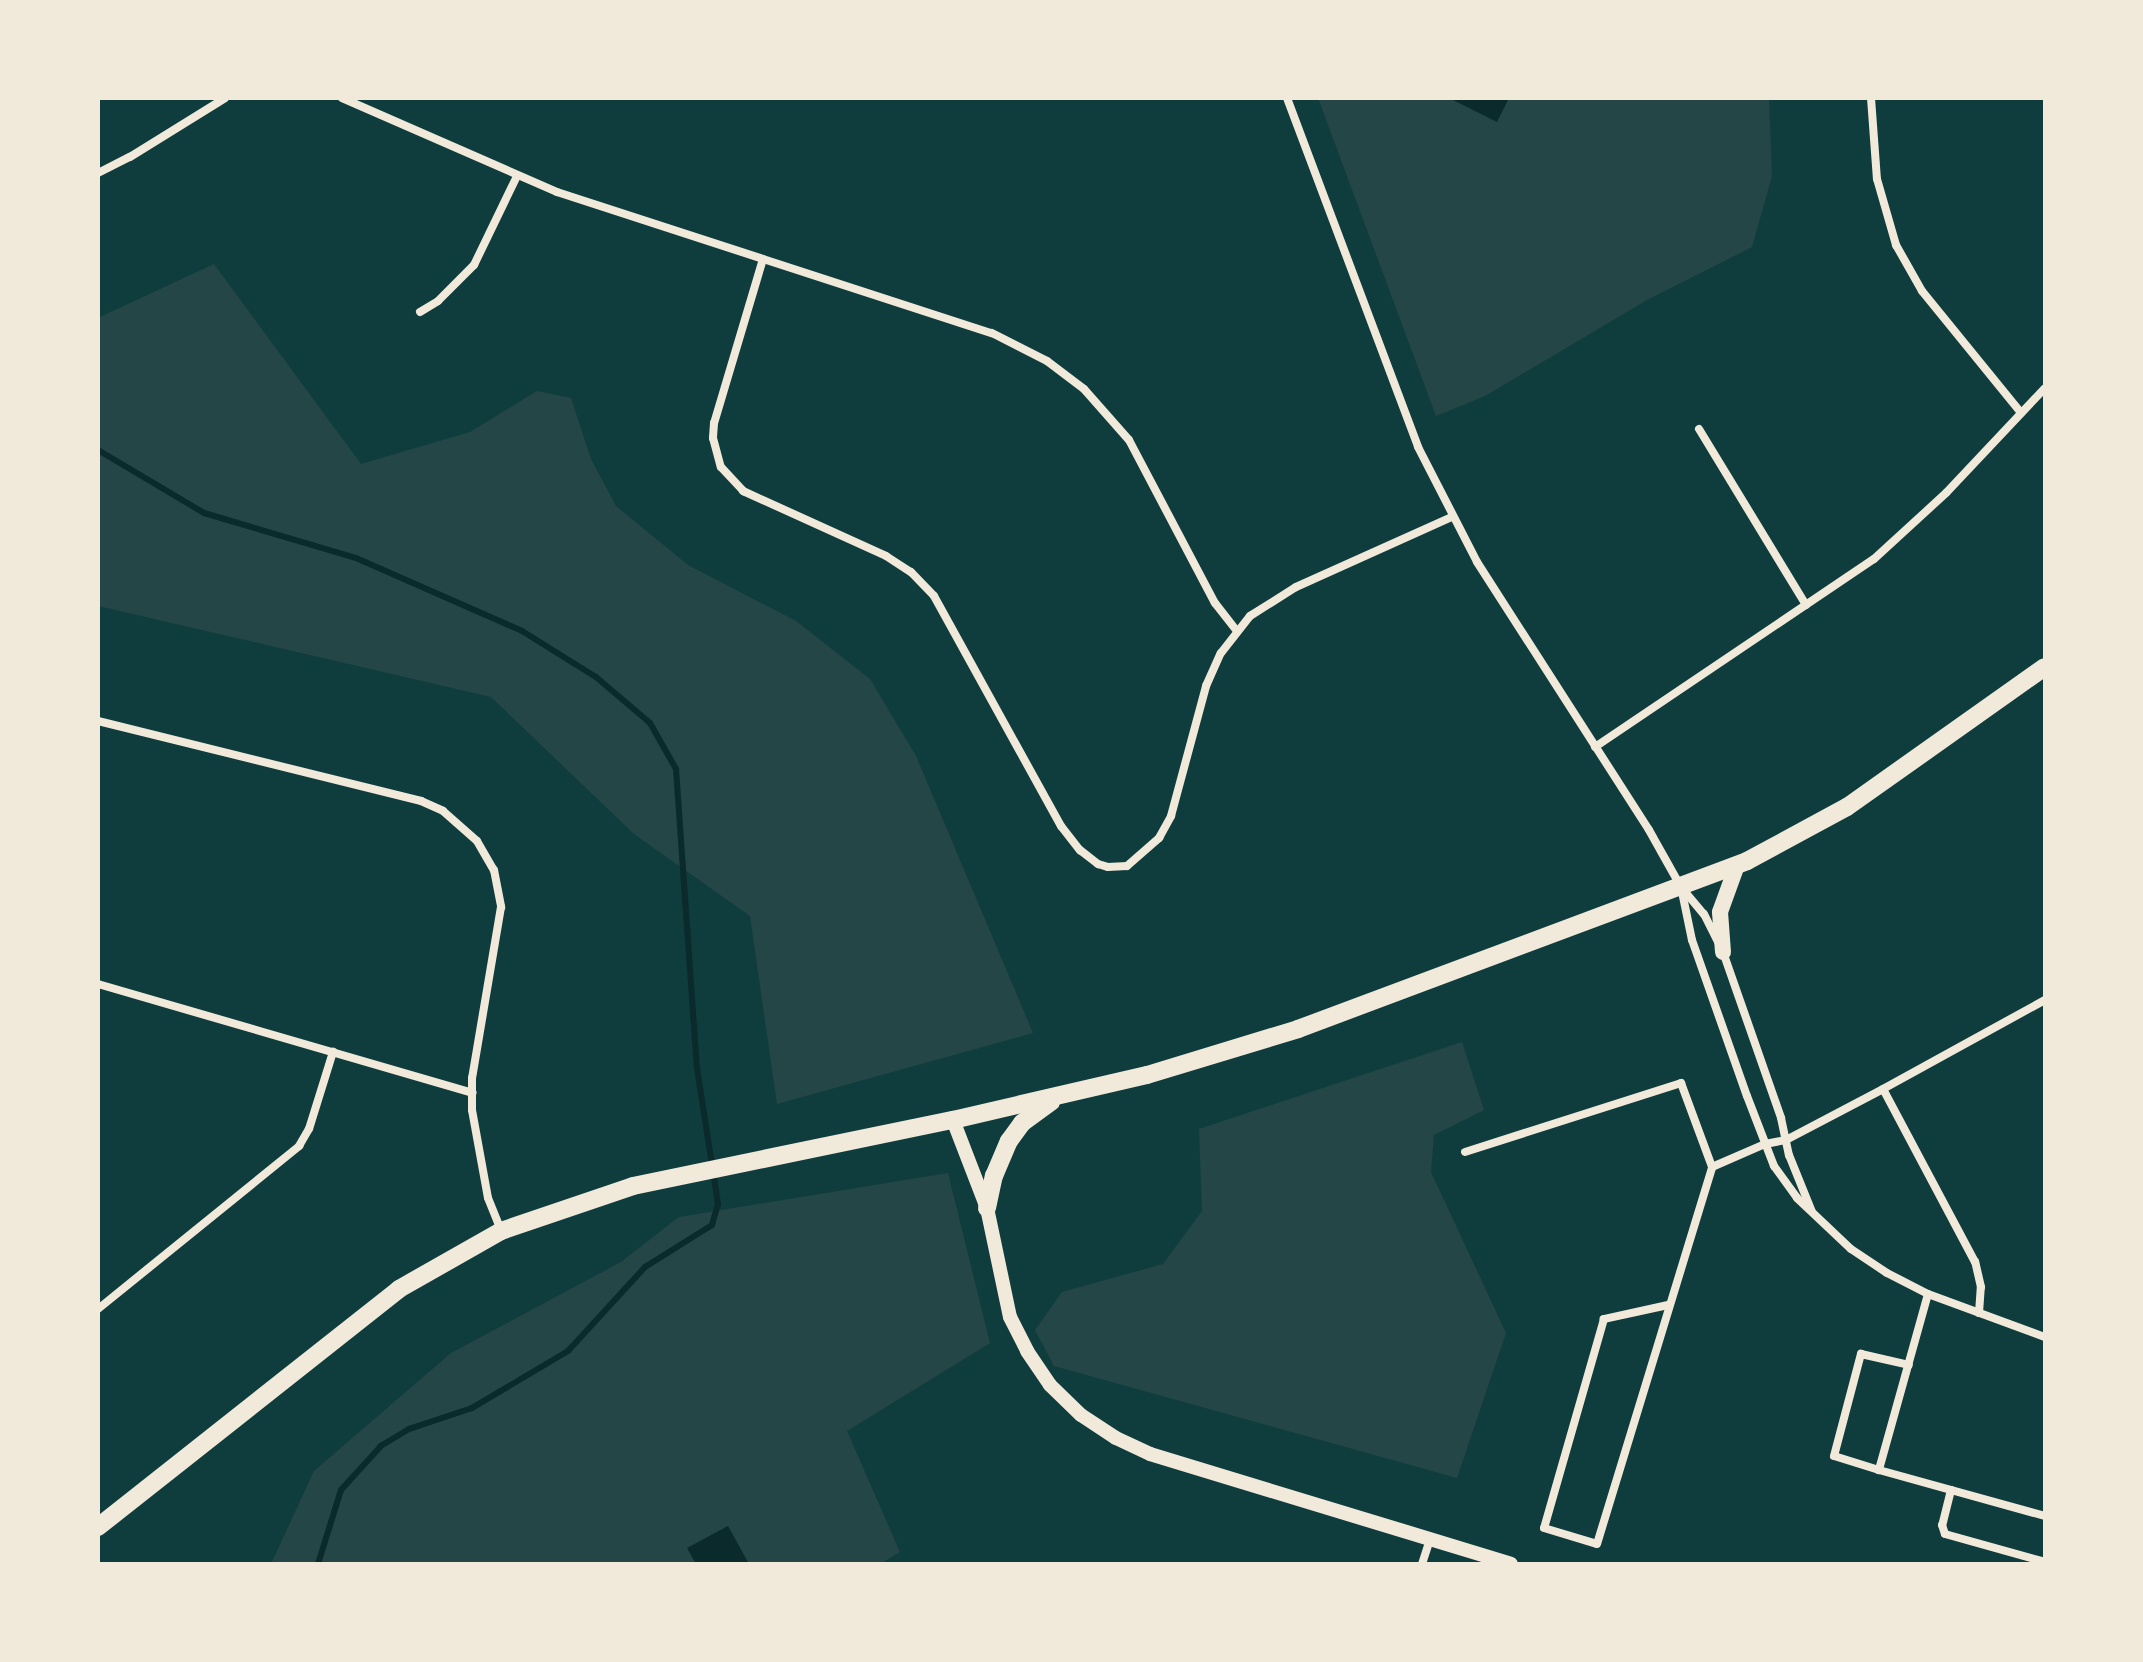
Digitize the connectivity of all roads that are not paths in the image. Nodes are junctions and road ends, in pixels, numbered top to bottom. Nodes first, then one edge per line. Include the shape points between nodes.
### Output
1 (225, 98) edge
2 (342, 98) edge
3 (1287, 98) edge
4 (1871, 98) edge
5 (98, 173) edge
6 (517, 176) junction
7 (763, 259) junction
8 (420, 312) dead end
9 (2045, 388) edge
10 (2021, 413) junction
11 (1699, 429) dead end
12 (1452, 517) junction
13 (1806, 605) junction
14 (1237, 631) junction
15 (2045, 667) edge
16 (98, 721) edge
17 (1595, 747) junction
18 (1737, 865) junction
19 (1681, 887) junction
20 (1723, 952) junction
21 (98, 984) edge
22 (2045, 1000) edge
23 (333, 1052) junction
24 (1883, 1089) junction
25 (472, 1093) junction
26 (1062, 1094) junction
27 (953, 1120) junction
28 (1786, 1140) junction
29 (1765, 1144) junction
30 (1465, 1152) dead end
31 (1712, 1167) junction
32 (987, 1208) junction
33 (1812, 1212) junction
34 (501, 1231) junction
35 (1928, 1294) junction
36 (98, 1295) edge
37 (1668, 1305) junction
38 (101, 1306) edge
39 (1979, 1313) junction
40 (2045, 1337) edge
41 (1909, 1365) junction
42 (1879, 1470) junction
43 (1951, 1490) junction
44 (2045, 1516) edge
45 (98, 1527) edge
46 (1430, 1539) junction
47 (2045, 1562) edge
48 (1422, 1564) edge
49 (1511, 1564) edge

1 - 5 street
2 - 6 street
3 - 12 street via 1396,394
4 - 10 street via 1877,179 1896,245 1922,291
6 - 7 street
6 - 8 street via 474,265
7 - 14 street via 992,333 1065,374 1129,440 1215,603
7 - 14 street via 714,423 721,467 743,491 886,556 934,596 1061,826 1098,864 1127,866 1159,838 1171,816 1206,686
9 - 10 street
10 - 13 street via 1906,531
11 - 13 street
12 - 14 street via 1278,596
12 - 17 street
13 - 17 street
15 - 18 main road via 1847,807
16 - 25 street via 421,801 463,826 494,870 501,907
17 - 19 street
18 - 19 main road
18 - 20 main road via 1720,912
19 - 20 street via 1704,914
19 - 26 main road via 1253,1045
19 - 29 street via 1692,940
20 - 28 street
21 - 23 street
22 - 24 street
23 - 25 street
23 - 38 street via 299,1146
24 - 28 street
24 - 39 street via 1975,1262 1981,1287
25 - 34 street via 479,1156
26 - 27 main road
26 - 32 main road via 1027,1119 1009,1141
27 - 32 street
27 - 34 main road via 633,1186
28 - 29 street
28 - 33 street
29 - 31 street
29 - 33 street via 1774,1166
30 - 31 street via 1681,1083
31 - 37 street
32 - 46 street via 1010,1317 1050,1385 1081,1415 1150,1454
33 - 35 street via 1851,1249
34 - 45 main road via 399,1289
35 - 39 street
35 - 41 street
36 - 38 street
37 - 37 street via 1597,1544 1544,1528 1604,1319
39 - 40 street
41 - 42 street
41 - 42 street via 1861,1354 1834,1456
42 - 43 street
43 - 44 street
43 - 47 street via 1942,1525 1945,1534
46 - 48 street
46 - 49 street

